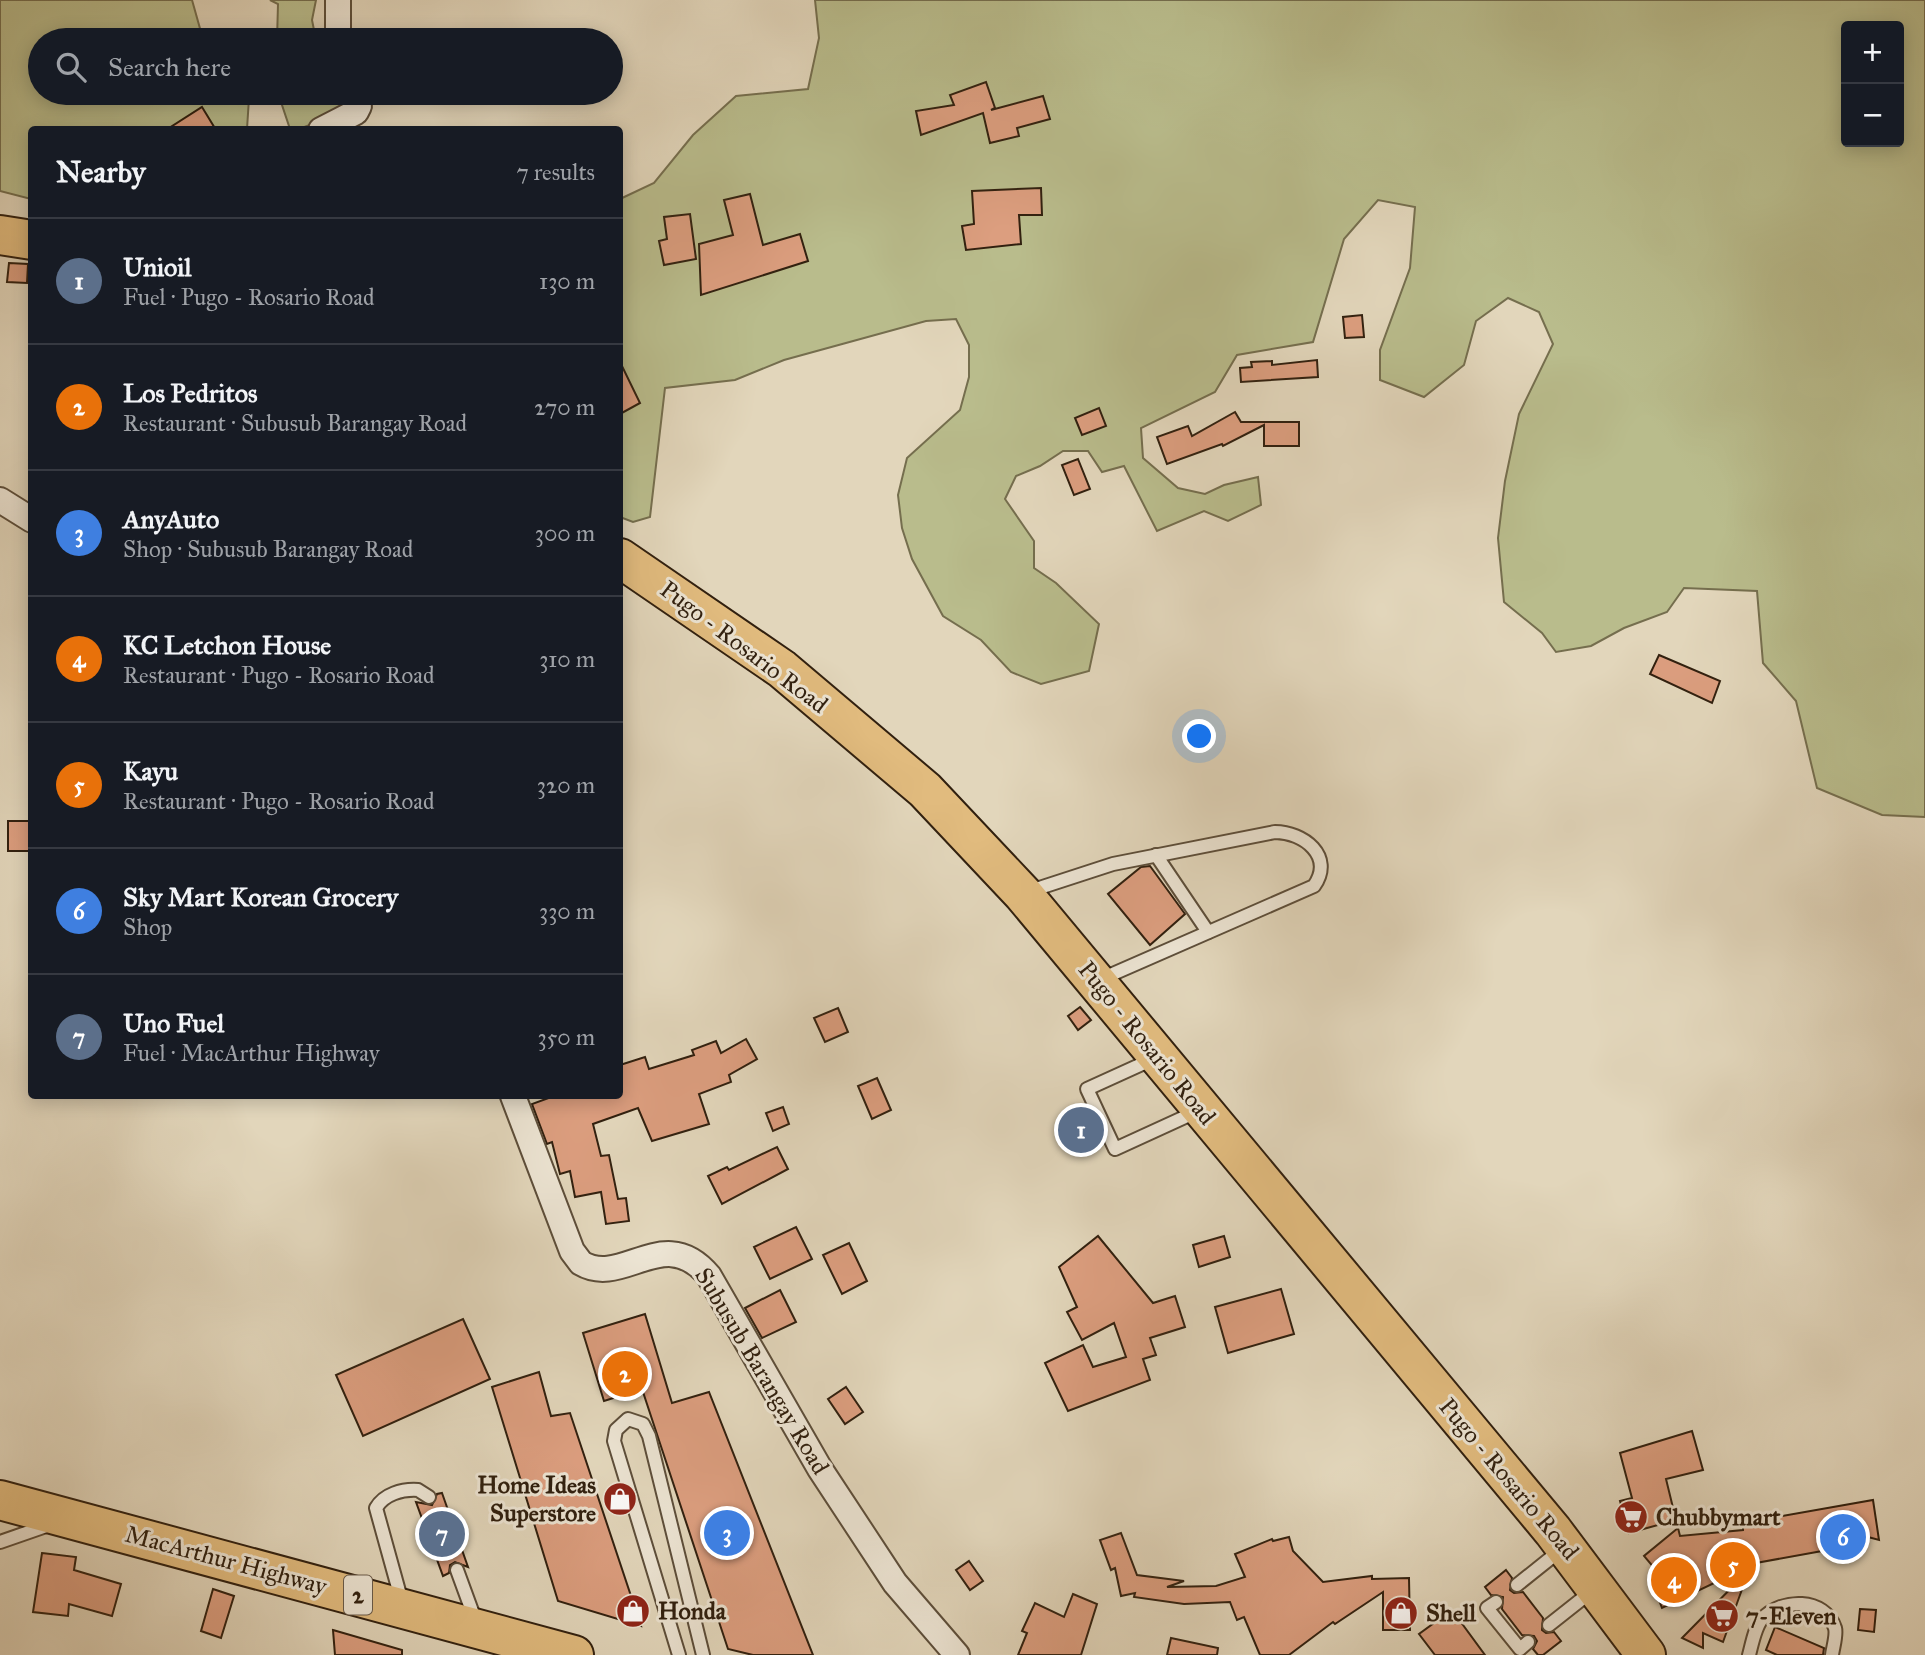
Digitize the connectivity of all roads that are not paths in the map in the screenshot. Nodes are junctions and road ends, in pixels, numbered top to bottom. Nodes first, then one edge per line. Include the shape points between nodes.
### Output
1 (338, 0) edge
2 (338, 28) edge
3 (359, 105) edge
4 (330, 126) edge
5 (0, 235) edge
6 (28, 239) edge
7 (0, 500) edge
8 (28, 518) edge
9 (623, 560) edge
10 (1156, 855) junction
11 (1023, 894) junction
12 (1208, 932) junction
13 (1096, 981) junction
14 (1157, 1058) junction
15 (514, 1099) edge
16 (1201, 1110) junction
17 (429, 1497) dead end
18 (0, 1500) edge
19 (67, 1518) junction
20 (0, 1542) edge
21 (1565, 1546) junction
22 (457, 1570) dead end
23 (1517, 1585) dead end
24 (1602, 1592) junction
25 (1496, 1602) dead end
26 (404, 1607) junction
27 (1549, 1625) dead end
28 (479, 1629) junction
29 (1528, 1642) dead end
30 (574, 1655) edge
31 (679, 1655) edge
32 (703, 1655) edge
33 (957, 1655) edge
34 (1646, 1655) edge
35 (1672, 1655) edge
36 (1749, 1655) edge
37 (1832, 1655) edge

1 - 2 street
3 - 4 street via 353,115
5 - 6 main road
7 - 8 street
9 - 11 main road, Pugo - Rosario Road via 782,670 925,790
10 - 11 lane
10 - 12 lane
10 - 12 lane via 1275,832 1291,832 1314,847 1321,876 1314,886
11 - 13 main road, Pugo - Rosario Road
12 - 13 lane
13 - 14 main road, Pugo - Rosario Road
14 - 16 main road, Pugo - Rosario Road
14 - 16 lane via 1087,1089 1115,1149
15 - 33 street, Subusub Barangay Road via 581,1264 606,1268 674,1253 699,1264 820,1469 895,1583
16 - 21 main road, Pugo - Rosario Road
17 - 26 lane via 418,1490 402,1491 383,1498 376,1508
18 - 19 main road, MacArthur Highway / 2
19 - 20 lane
19 - 26 main road, MacArthur Highway / 2
21 - 23 lane
21 - 24 main road, Pugo - Rosario Road
22 - 28 lane
24 - 27 lane
24 - 34 main road, Pugo - Rosario Road
24 - 35 main road, Pugo - Rosario Road
25 - 29 lane via 1487,1608 1520,1648
26 - 28 main road, MacArthur Highway / 2
28 - 30 main road, MacArthur Highway / 2
31 - 32 lane via 614,1441 616,1430 628,1419 643,1424 649,1436
36 - 37 lane via 1760,1621 1775,1608 1794,1604 1815,1606 1829,1618 1836,1630

